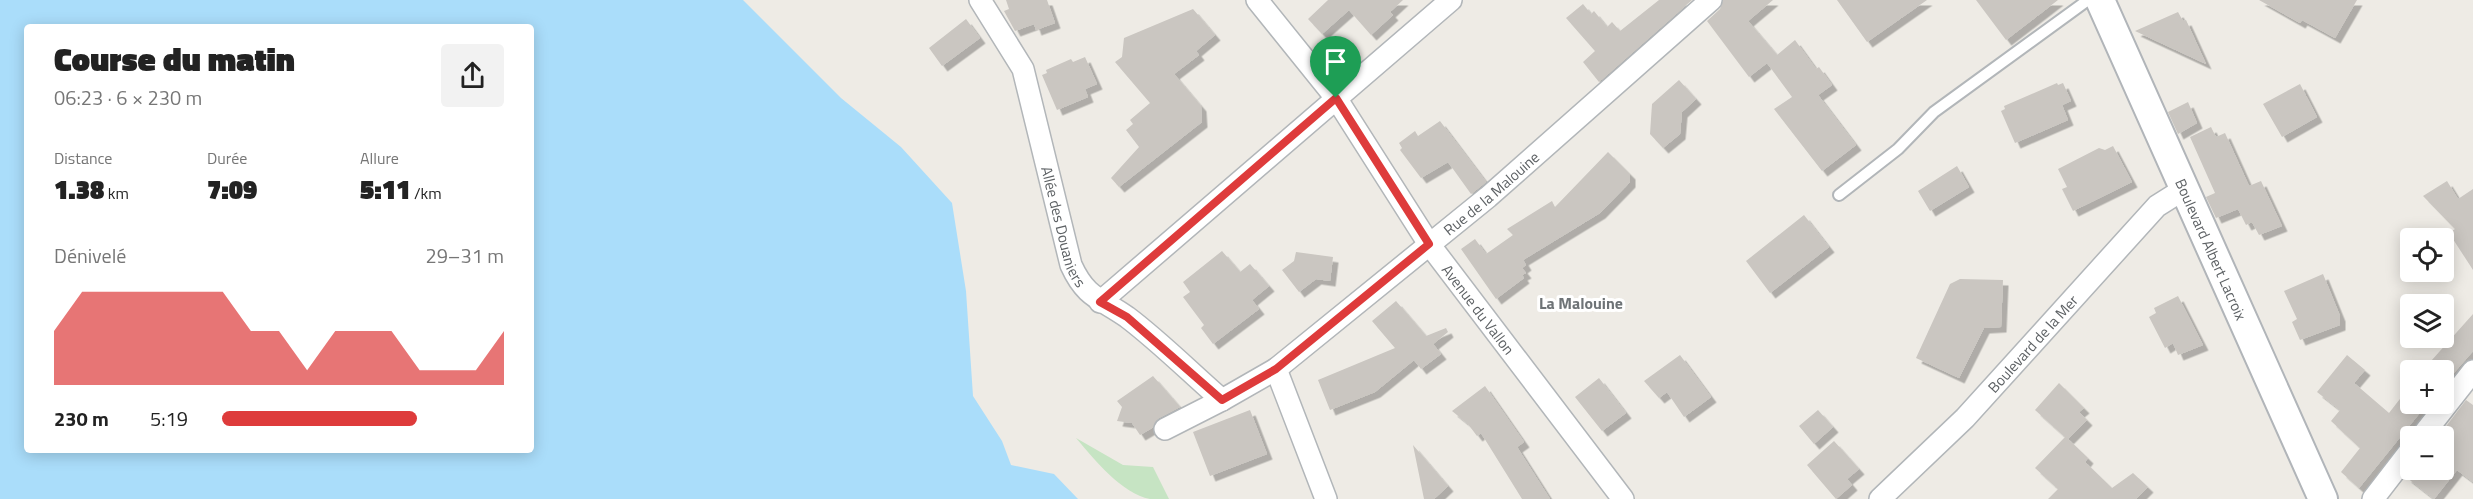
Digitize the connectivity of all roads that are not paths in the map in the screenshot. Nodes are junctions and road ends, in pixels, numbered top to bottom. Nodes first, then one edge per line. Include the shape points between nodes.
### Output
1 (980, 0) edge
2 (1257, 0) edge
3 (1451, 0) edge
4 (1712, 0) edge
5 (2088, 0) edge
6 (2100, 0) edge
7 (1336, 98) junction
8 (2184, 189) junction
9 (1839, 195) dead end
10 (1429, 244) junction
11 (1100, 302) junction
12 (1276, 369) junction
13 (2473, 371) edge
14 (1222, 400) junction
15 (2430, 426) edge
16 (1165, 429) dead end
17 (2400, 464) edge
18 (1326, 499) edge
19 (1623, 499) edge
20 (1880, 499) edge
21 (2323, 499) edge
22 (2373, 499) edge

1 - 11 street, Allée des Douaniers via 1023,69 1071,265 1079,283
2 - 7 street, Avenue du Vallon
3 - 7 street
4 - 10 street, Rue de la Malouine
5 - 9 lane via 1934,112 1898,149
6 - 8 street, Boulevard Albert Lacroix
7 - 10 street, Avenue du Vallon
7 - 11 street
8 - 20 street, Boulevard de la Mer via 2157,206 1965,418
8 - 21 street, Boulevard Albert Lacroix
10 - 12 street, Rue de la Malouine
10 - 19 street, Avenue du Vallon
11 - 14 street, Allée des Douaniers via 1127,317
12 - 14 street, Rue de la Malouine
12 - 18 street
13 - 15 street
14 - 16 street, Rue de la Malouine
17 - 22 street

